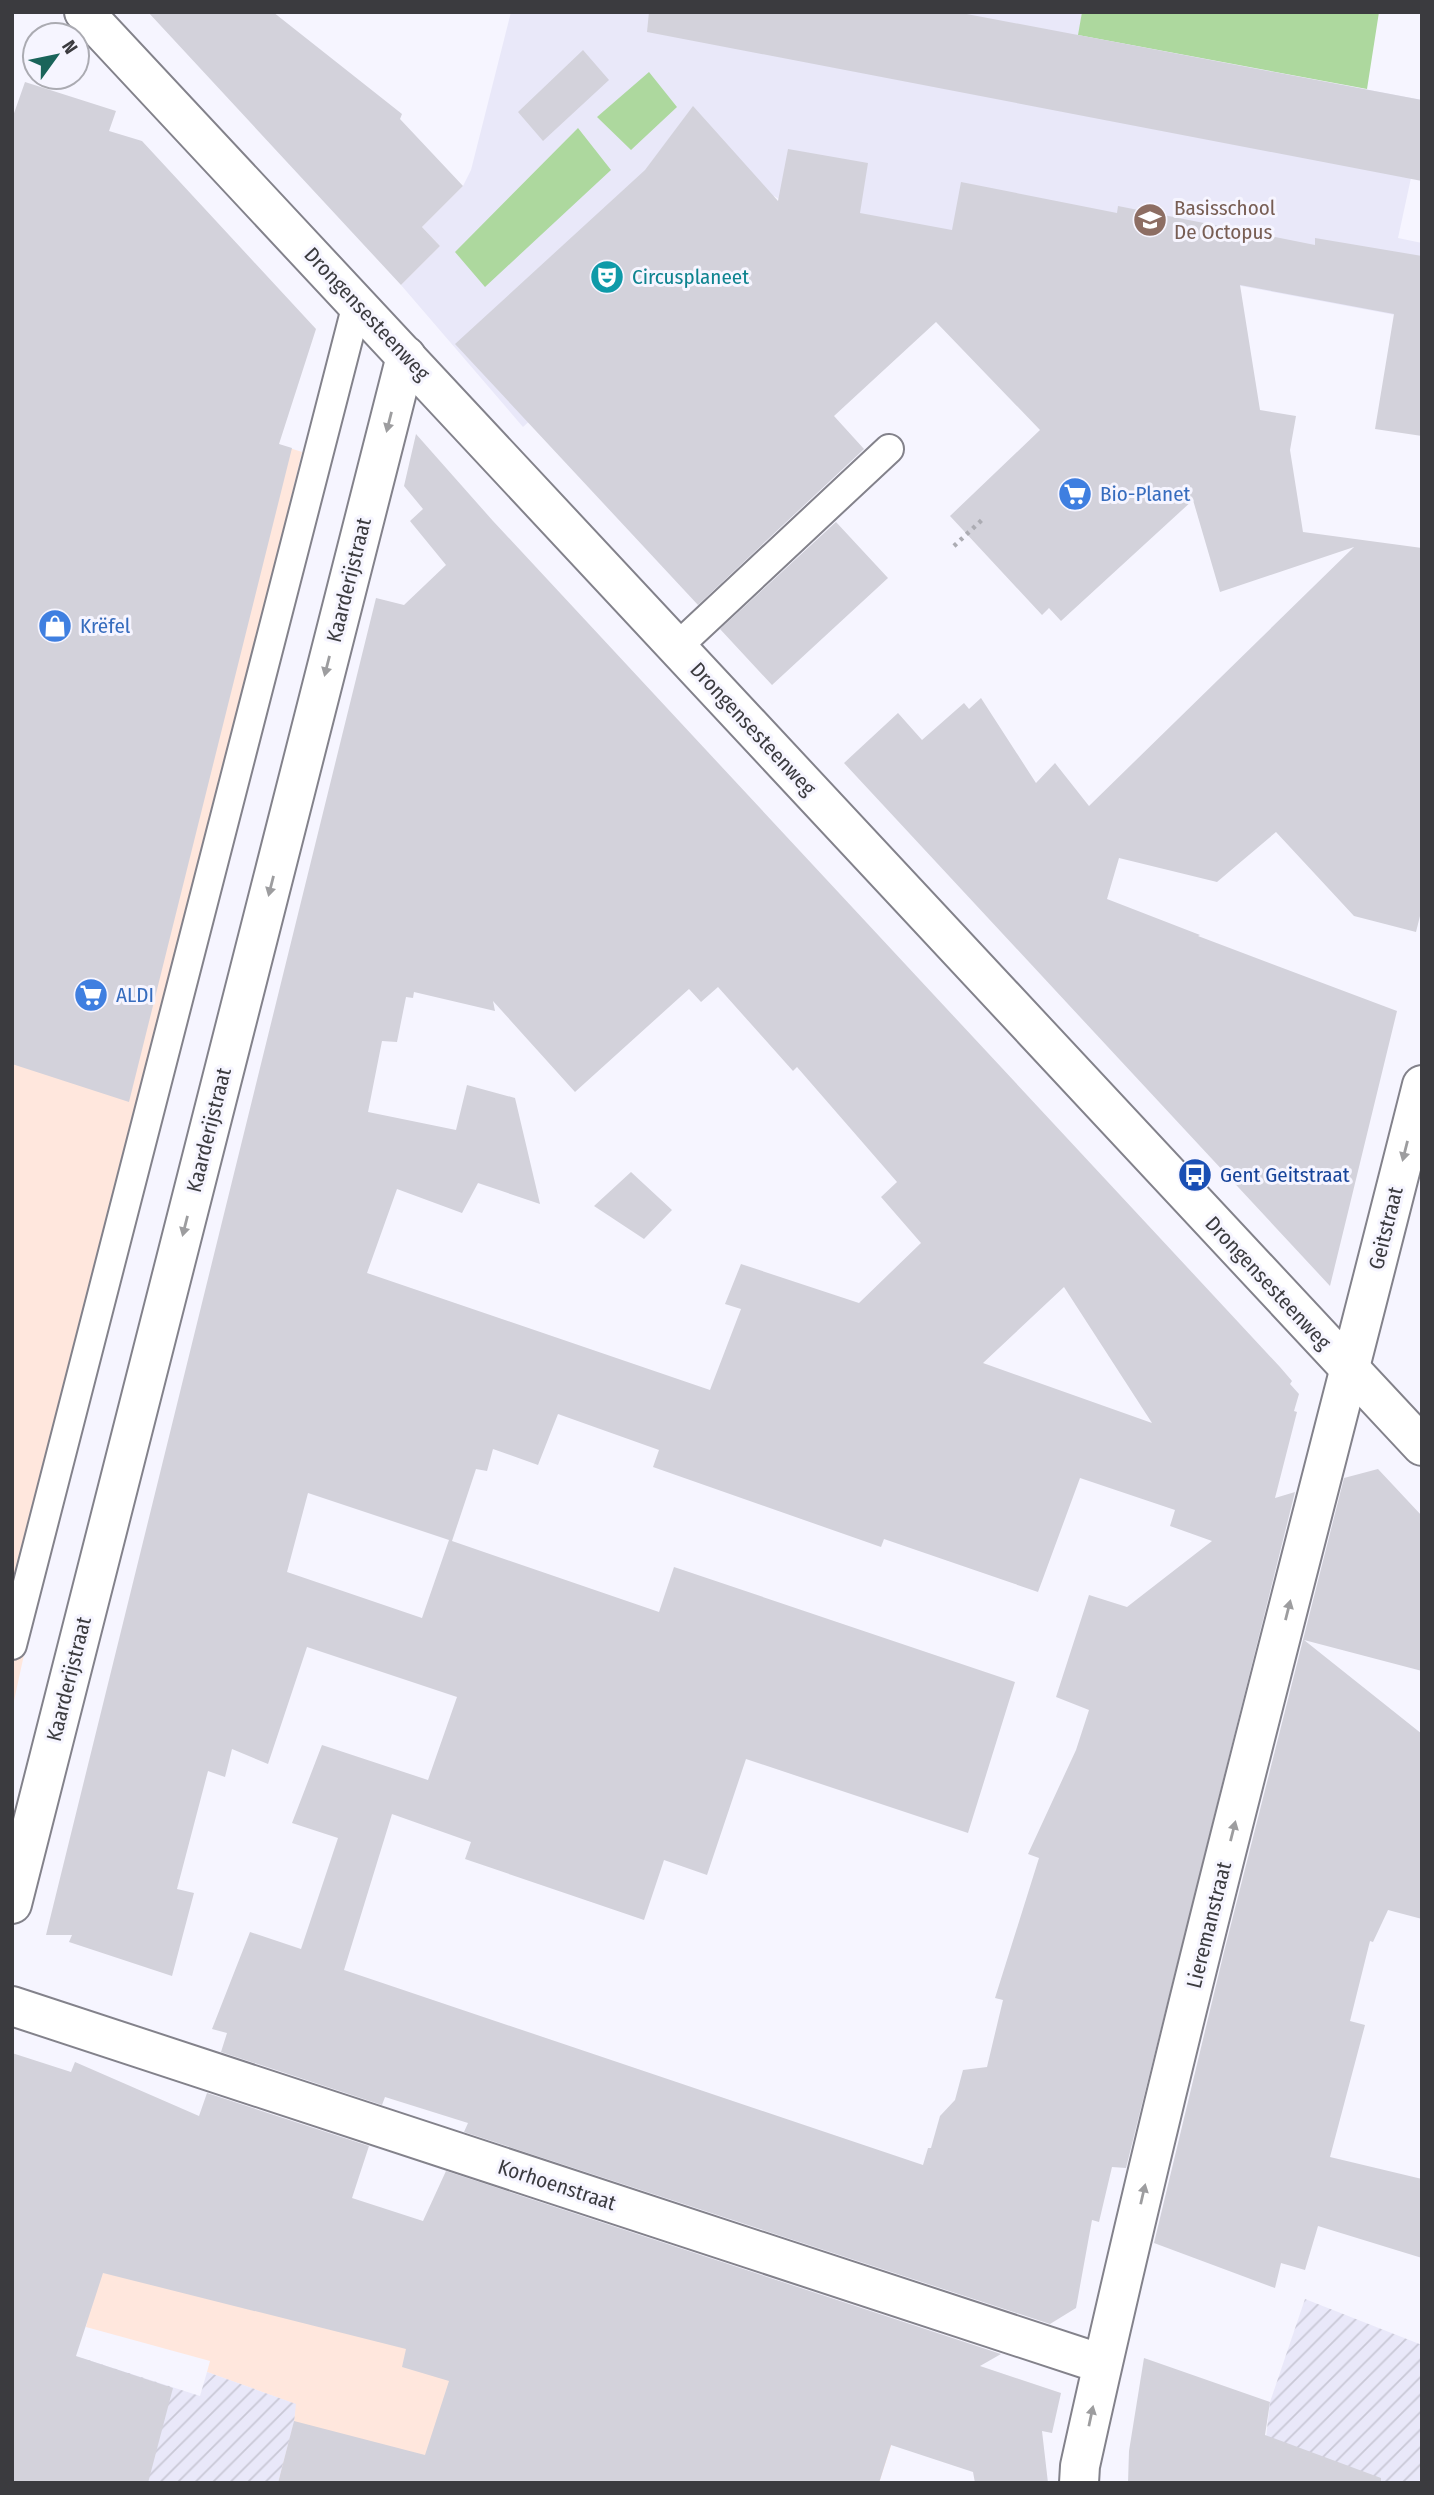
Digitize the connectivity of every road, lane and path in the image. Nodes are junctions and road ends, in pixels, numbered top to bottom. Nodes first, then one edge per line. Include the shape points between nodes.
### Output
1 (84, 12) edge
2 (357, 304) junction
3 (406, 356) junction
4 (888, 449) dead end
5 (984, 518) dead end
6 (954, 546) dead end
7 (677, 648) junction
8 (1422, 1085) edge
9 (1349, 1371) junction
10 (1422, 1446) edge
11 (12, 1645) edge
12 (12, 1904) edge
13 (12, 2006) edge
14 (1102, 2364) junction
15 (1079, 2483) edge

1 - 2 street, Drongensesteenweg
2 - 3 street, Drongensesteenweg
2 - 11 lane
3 - 7 street, Drongensesteenweg
3 -> 12 street, Kaarderijstraat
4 - 7 lane
5 - 6 path
7 - 9 street, Drongensesteenweg
8 -> 9 street, Geitstraat
9 - 10 street, Drongensesteenweg
14 -> 9 street, Lieremanstraat
13 - 14 street, Korhoenstraat
15 -> 14 street, Lieremanstraat

